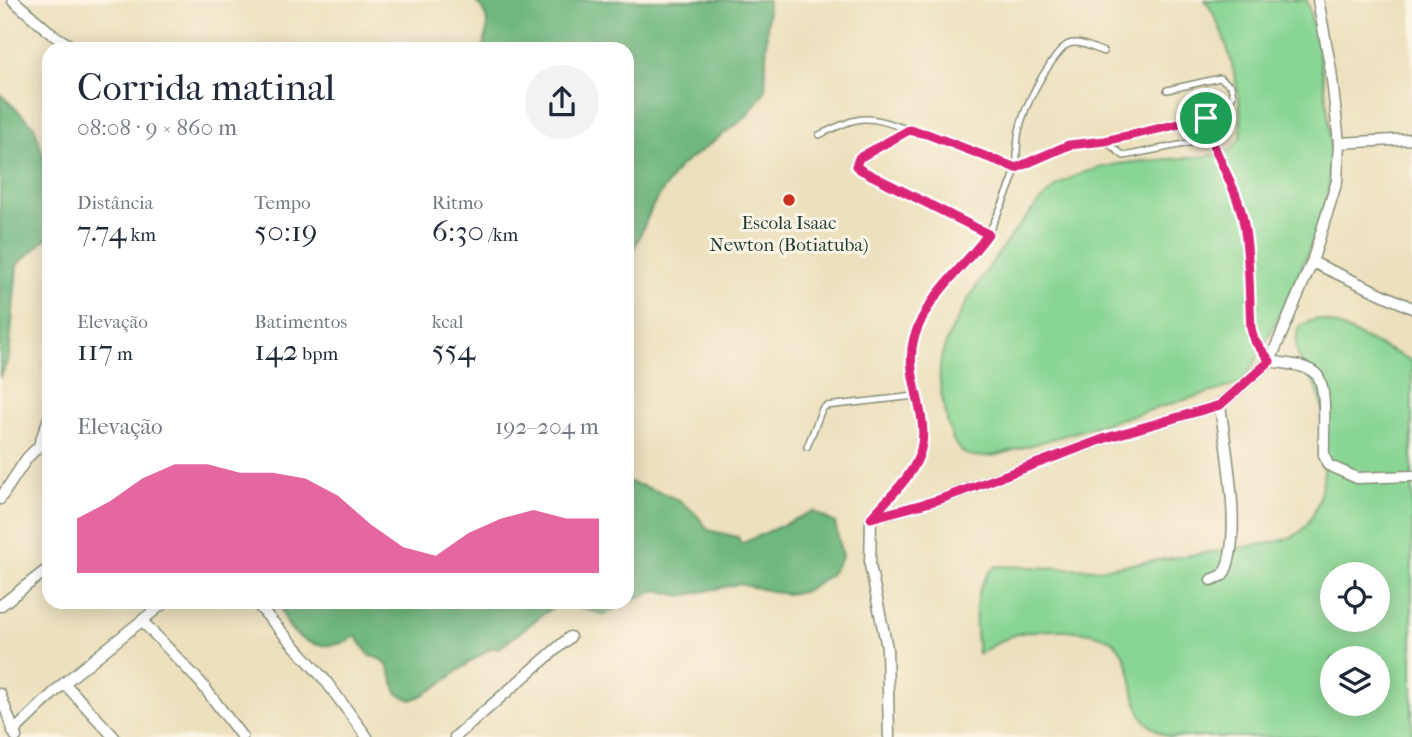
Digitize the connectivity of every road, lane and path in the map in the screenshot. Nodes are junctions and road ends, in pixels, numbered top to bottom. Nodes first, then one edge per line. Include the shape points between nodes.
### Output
1 (13, 0) edge
2 (1318, 0) edge
3 (63, 42) edge
4 (1104, 52) dead end
5 (1167, 90) dead end
6 (1206, 118) junction
7 (909, 130) junction
8 (819, 135) dead end
9 (1209, 139) junction
10 (1412, 139) edge
11 (1105, 141) junction
12 (1339, 143) junction
13 (1016, 168) junction
14 (988, 234) junction
15 (1312, 262) junction
16 (1412, 309) edge
17 (1270, 361) junction
18 (915, 396) junction
19 (1220, 405) junction
20 (42, 442) edge
21 (807, 447) dead end
22 (1412, 476) edge
23 (0, 499) edge
24 (871, 518) junction
25 (42, 573) edge
26 (1211, 580) dead end
27 (0, 606) edge
28 (157, 609) edge
29 (261, 609) edge
30 (142, 621) junction
31 (570, 636) dead end
32 (64, 683) junction
33 (0, 694) edge
34 (15, 734) edge
35 (114, 737) edge
36 (242, 737) edge
37 (367, 737) edge
38 (455, 737) edge
39 (890, 737) edge

1 - 3 street
2 - 12 street
4 - 13 lane via 1075,43 1066,45 1025,111
5 - 6 lane via 1226,80 1231,86 1231,103
6 - 9 lane
6 - 11 lane
7 - 8 lane via 876,118 857,117
7 - 13 lane
7 - 14 lane via 859,158 856,166
9 - 11 lane via 1124,156
9 - 17 lane via 1241,210 1251,328
10 - 12 street
11 - 13 lane via 1069,145
12 - 15 street via 1337,181
13 - 14 lane
14 - 18 lane via 928,304 910,363
15 - 16 street
15 - 17 street
17 - 19 street
17 - 22 street via 1307,369 1323,384 1328,465 1357,478
18 - 21 lane via 826,406
18 - 24 lane via 923,434 921,451 913,468
19 - 24 street via 1095,442 938,500
19 - 26 street via 1232,496 1230,554 1223,575
20 - 23 street
24 - 39 street via 870,565 887,648
25 - 27 street
28 - 30 street
29 - 37 street via 325,680
30 - 32 street
30 - 36 street via 201,683
31 - 38 street
32 - 34 street
32 - 35 street
33 - 34 street

